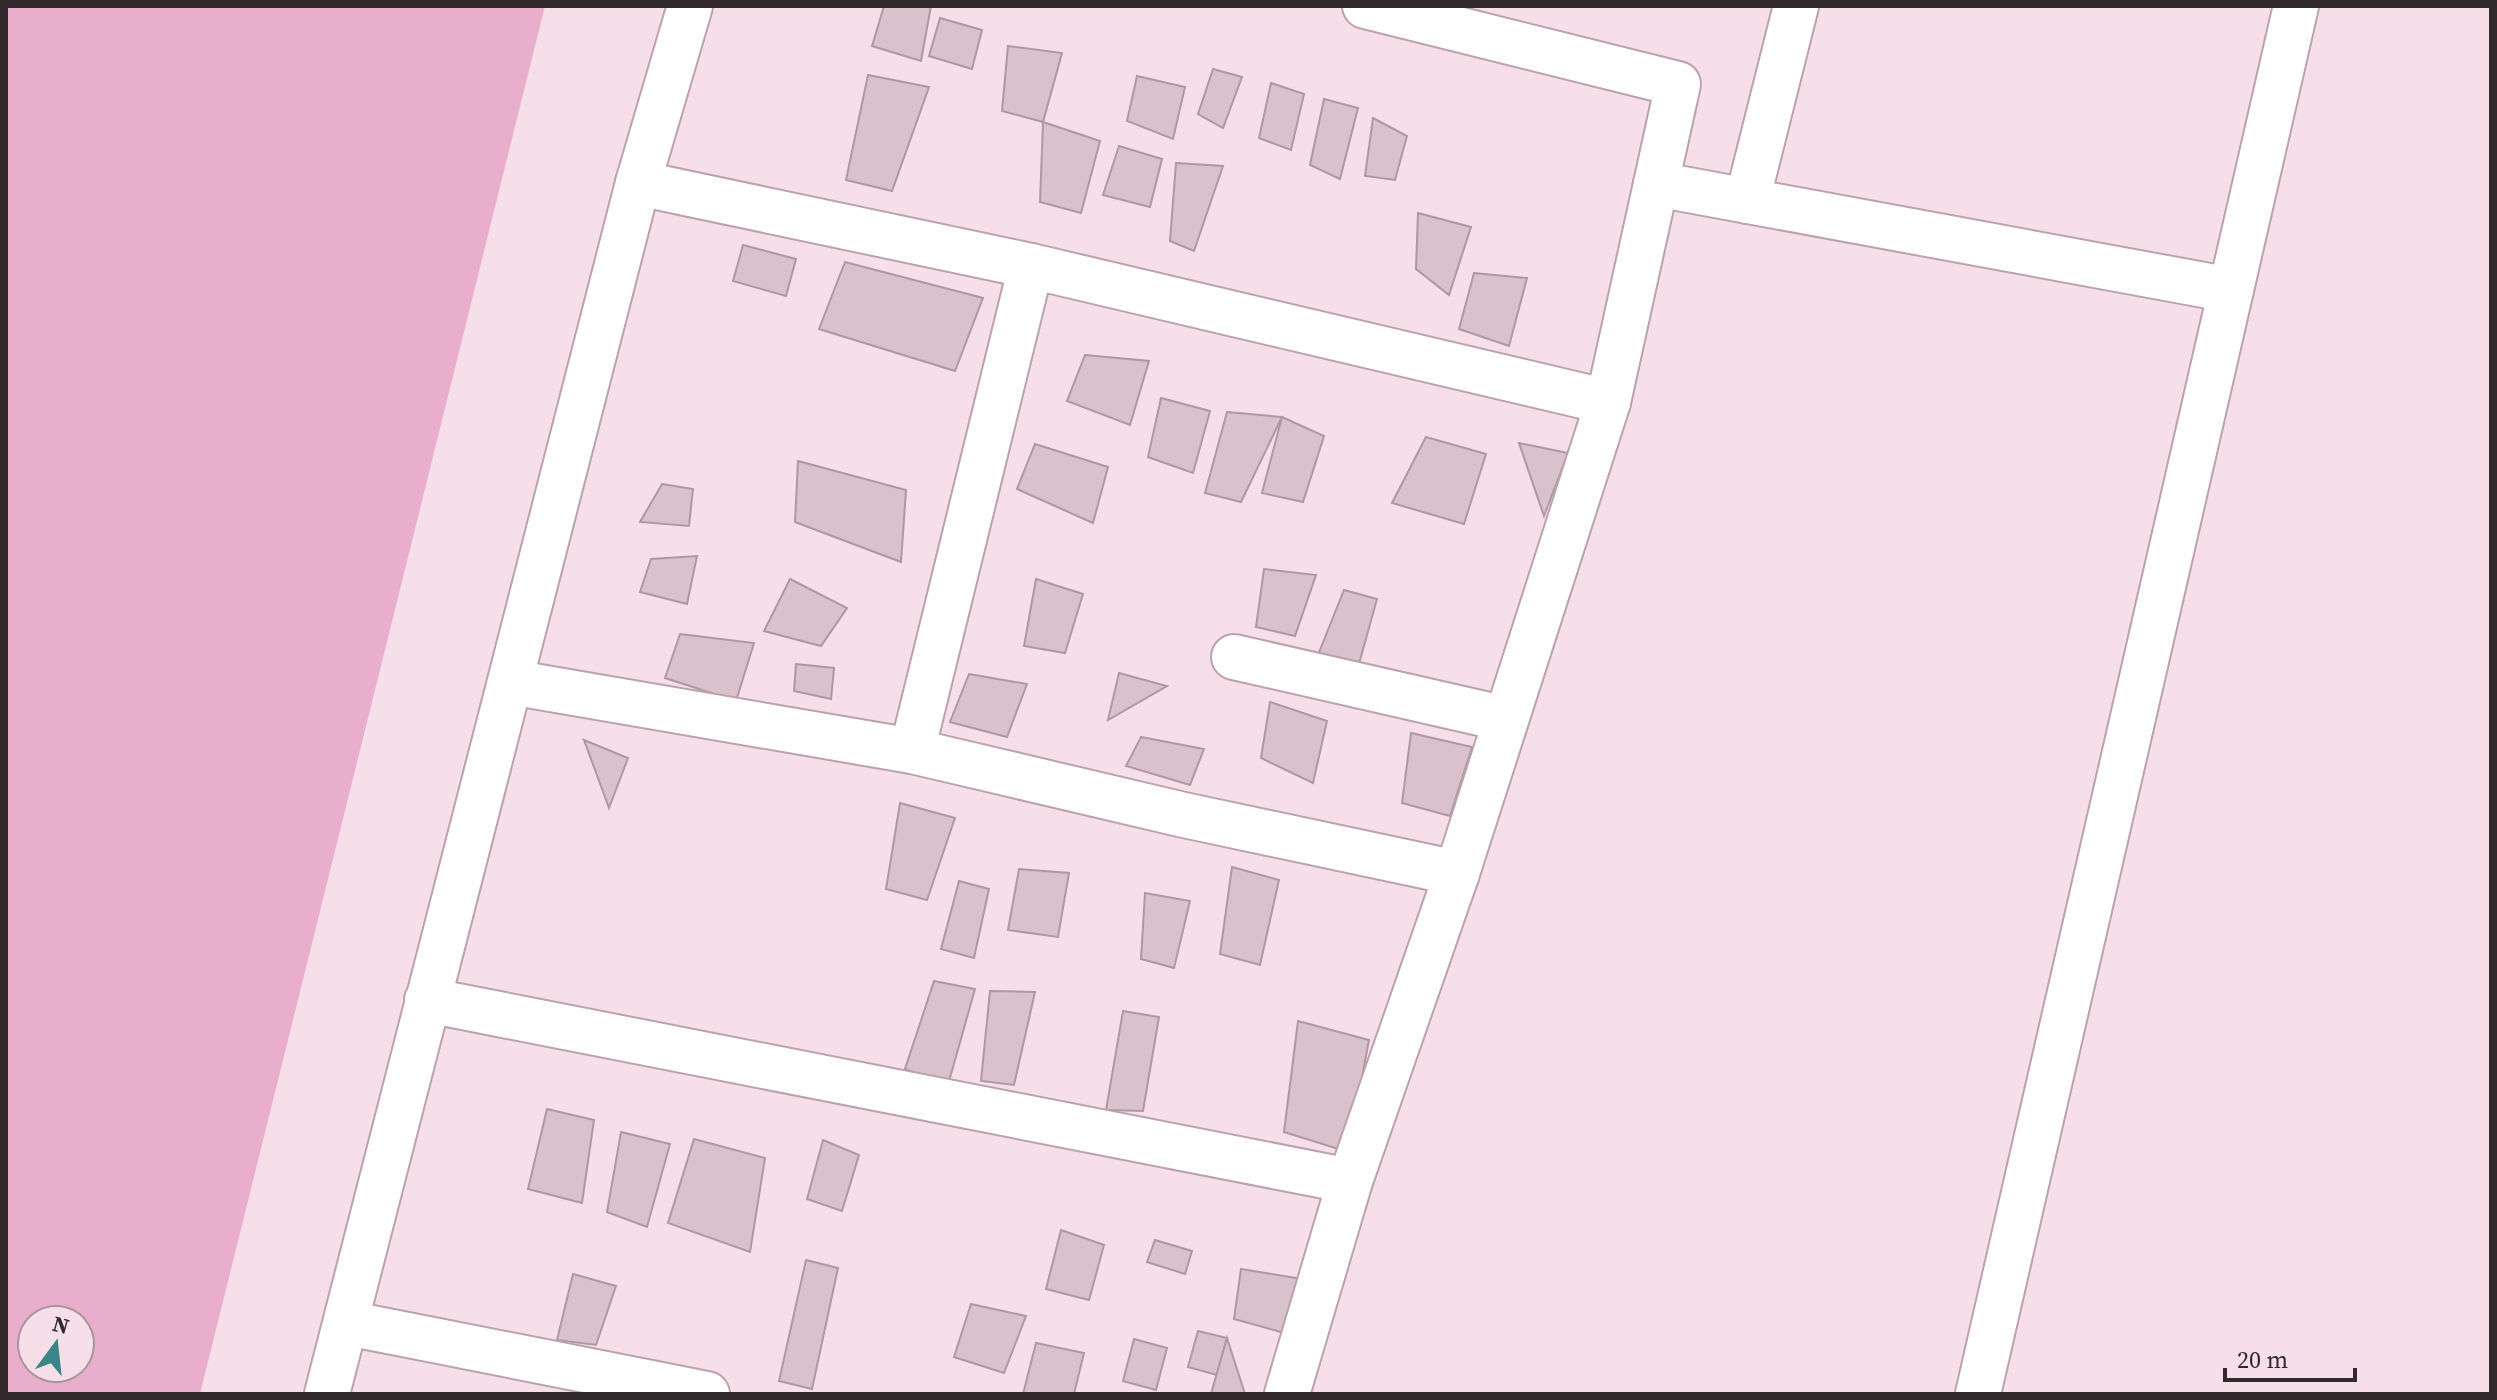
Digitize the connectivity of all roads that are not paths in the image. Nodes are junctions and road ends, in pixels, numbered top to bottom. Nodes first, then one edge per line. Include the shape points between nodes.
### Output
1 (690, 6) edge
2 (1365, 6) edge
3 (1796, 6) edge
4 (2296, 6) edge
5 (638, 183) junction
6 (1656, 184) junction
7 (1747, 201) junction
8 (1031, 266) junction
9 (2231, 290) junction
10 (1608, 402) junction
11 (1234, 657) dead end
12 (510, 682) junction
13 (1506, 719) junction
14 (912, 751) junction
15 (1457, 873) junction
16 (427, 1000) junction
17 (1350, 1181) junction
18 (347, 1323) junction
19 (327, 1394) edge
20 (707, 1394) edge
21 (1287, 1394) edge
22 (1978, 1394) edge

1 - 5 street
2 - 6 street via 1678,84
3 - 7 street
4 - 9 street
5 - 8 street
5 - 12 street
6 - 7 street
6 - 10 street
7 - 9 street
8 - 10 street
8 - 14 street
9 - 22 street
10 - 13 street
11 - 13 street
12 - 14 street
12 - 16 street
13 - 15 street
14 - 15 street
15 - 17 street
16 - 17 street
16 - 18 street
17 - 21 street
18 - 19 street
18 - 20 street

